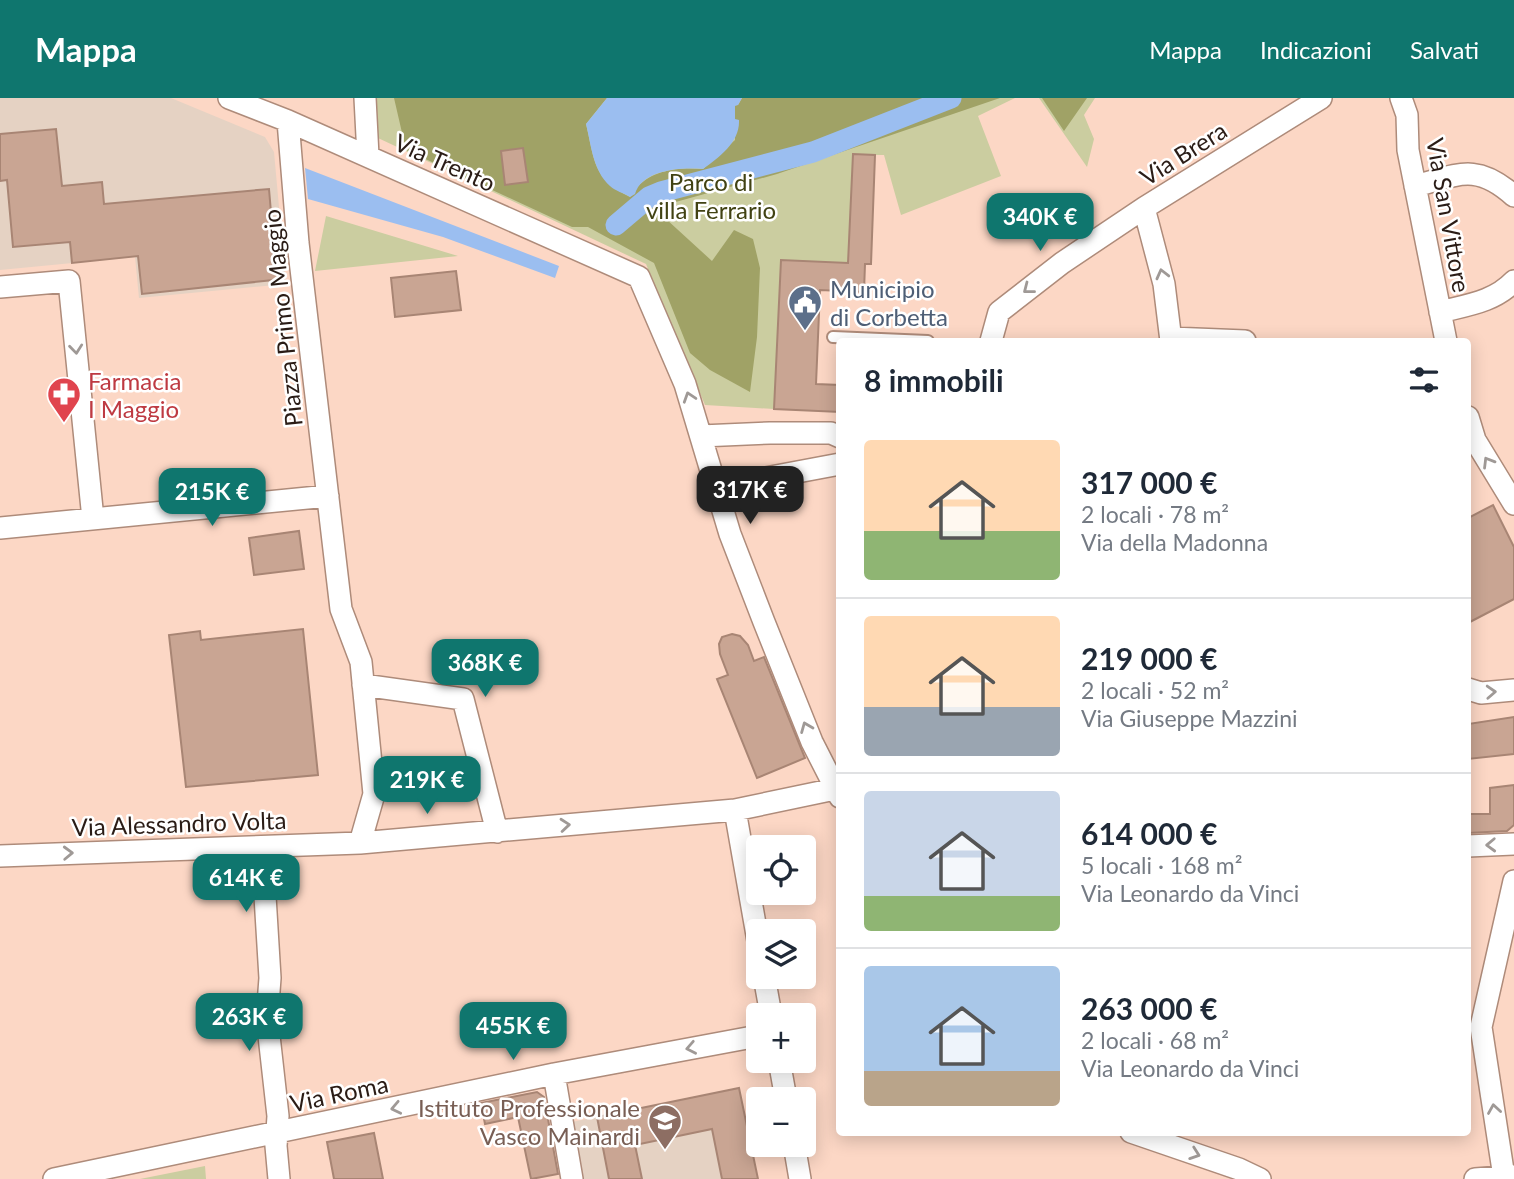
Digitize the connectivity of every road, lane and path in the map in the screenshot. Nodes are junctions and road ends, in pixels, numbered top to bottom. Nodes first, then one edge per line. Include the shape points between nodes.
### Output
1 (229, 98) edge
2 (365, 98) edge
3 (1321, 98) edge
4 (1401, 98) edge
5 (288, 121) junction
6 (368, 156) junction
7 (1415, 186) junction
8 (1514, 196) edge
9 (1144, 208) junction
10 (1514, 281) edge
11 (0, 287) edge
12 (1440, 312) junction
13 (833, 337) dead end
14 (857, 338) edge
15 (992, 338) edge
16 (1171, 338) edge
17 (1445, 338) edge
18 (1471, 427) edge
19 (836, 435) edge
20 (701, 436) junction
21 (836, 465) edge
22 (717, 487) junction
23 (328, 496) junction
24 (1514, 504) edge
25 (93, 519) junction
26 (0, 528) edge
27 (363, 685) junction
28 (1471, 690) edge
29 (1514, 690) edge
30 (836, 786) edge
31 (836, 790) edge
32 (735, 810) junction
33 (497, 832) junction
34 (360, 843) junction
35 (1514, 844) edge
36 (1471, 846) edge
37 (262, 847) junction
38 (0, 856) edge
39 (1514, 881) edge
40 (754, 919) edge
41 (746, 1038) edge
42 (555, 1074) junction
43 (277, 1133) junction
44 (1142, 1136) edge
45 (796, 1157) edge
46 (1509, 1176) edge
47 (54, 1179) edge
48 (279, 1179) edge
49 (572, 1179) edge
50 (800, 1179) edge
51 (1260, 1179) edge
52 (1475, 1179) edge

1 - 5 street, Via Trento
2 - 6 street
3 - 9 street, Via Brera
4 - 7 street, Via San Vittore
5 - 6 street, Via Trento
5 - 23 street, Piazza Primo Maggio
20 -> 6 street, Via Trento via 685,384 639,277
7 - 8 street via 1453,174 1482,175
7 - 12 street, Via San Vittore
9 -> 15 street, Via Brera via 999,312
16 -> 9 street via 1164,284
10 - 12 street via 1481,302
11 -> 25 street via 69,281
12 - 17 street, Via San Vittore
13 - 14 lane
24 -> 18 street
19 - 20 street
20 - 22 street
21 - 22 street
30 -> 22 street via 812,742 764,622
23 - 25 street
23 - 27 street, Piazza Primo Maggio via 341,609 361,662
25 - 26 street
27 - 33 street via 463,699
27 - 34 street, Piazza Primo Maggio via 374,794
28 -> 29 street
31 - 32 street, Via Alessandro Volta
33 -> 32 street, Via Alessandro Volta
32 - 40 street
33 - 34 street, Via Alessandro Volta
34 - 37 street, Via Alessandro Volta
35 -> 36 street
38 -> 37 street, Via Alessandro Volta
37 - 43 street via 270,978 267,1018
46 -> 39 street via 1481,1027
41 -> 42 street, Via Roma
42 -> 43 street, Via Roma
42 - 49 street
43 - 47 street, Via Roma
43 - 48 street
44 -> 51 street
45 - 50 street
46 - 52 street

